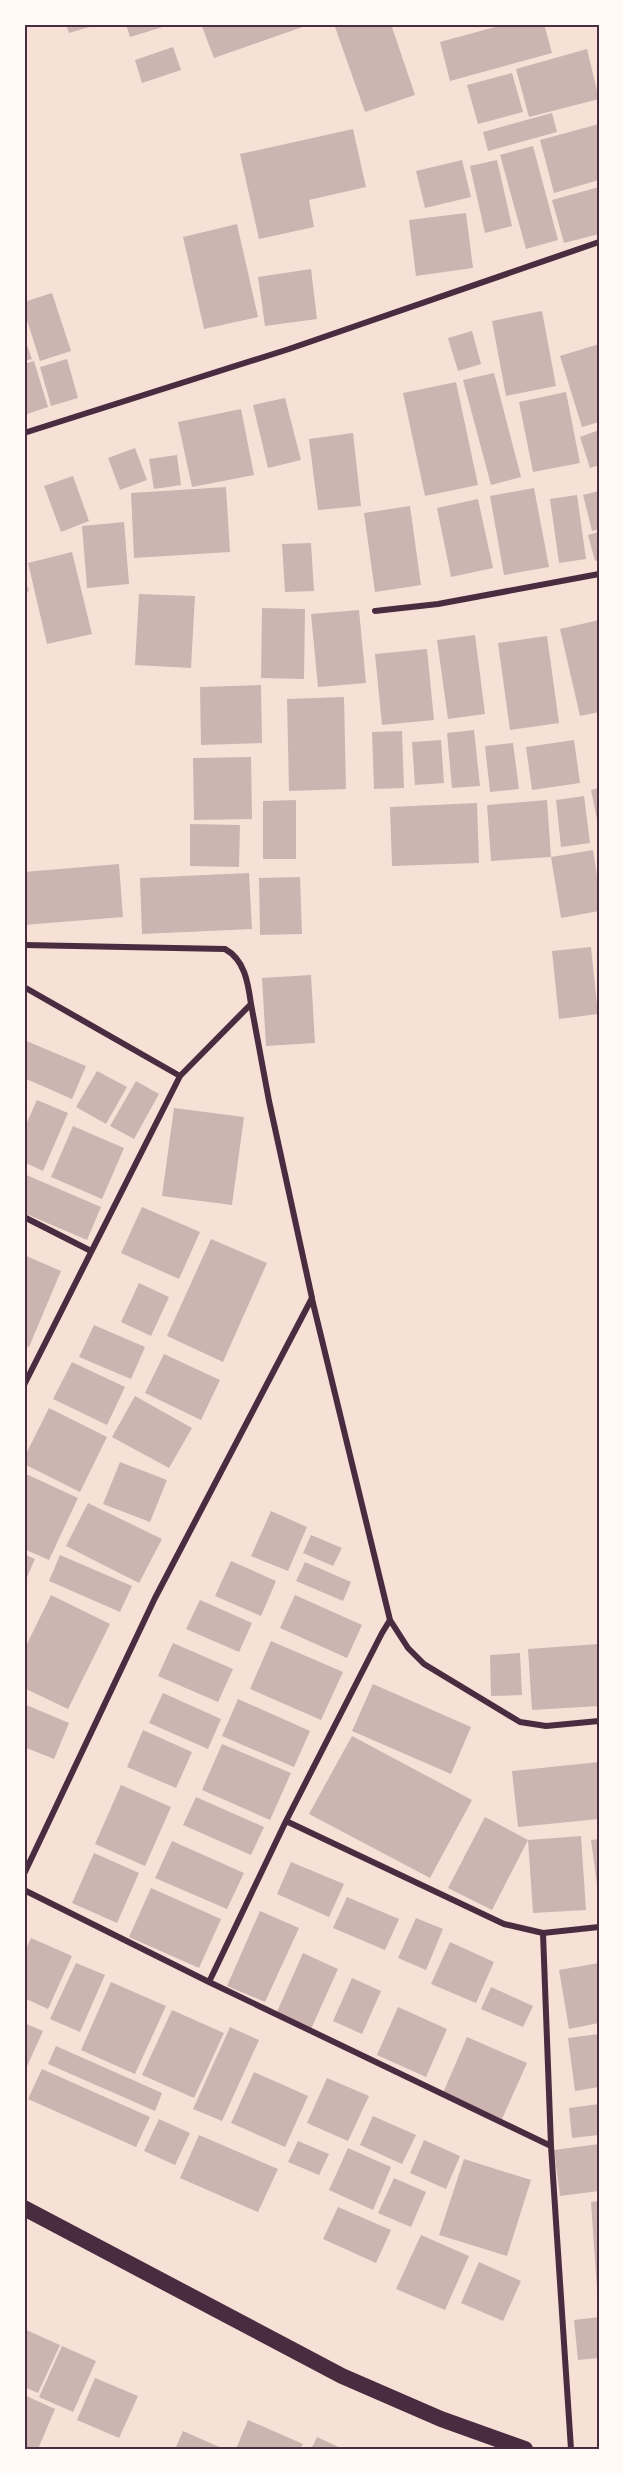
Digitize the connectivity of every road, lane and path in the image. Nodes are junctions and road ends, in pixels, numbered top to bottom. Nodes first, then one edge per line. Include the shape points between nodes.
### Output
1 (599, 242) edge
2 (24, 433) edge
3 (599, 574) edge
4 (375, 611) dead end
5 (24, 945) edge
6 (24, 987) edge
7 (251, 1004) junction
8 (180, 1076) junction
9 (24, 1217) edge
10 (91, 1251) junction
11 (312, 1298) junction
12 (24, 1385) edge
13 (390, 1620) junction
14 (599, 1721) edge
15 (286, 1821) junction
16 (24, 1874) edge
17 (24, 1890) edge
18 (599, 1926) edge
19 (543, 1933) junction
20 (209, 1982) junction
21 (551, 2146) junction
22 (24, 2208) edge
23 (525, 2449) edge
24 (571, 2449) edge

1 - 2 street via 289,349
3 - 4 street via 438,604
5 - 7 street via 225,949 236,955 247,980
6 - 8 street
7 - 8 street
7 - 11 street
8 - 10 street
9 - 10 street
10 - 12 street
11 - 13 street
11 - 16 street via 155,1598
13 - 14 street via 424,1664 520,1722 546,1726
13 - 15 street
15 - 19 street via 504,1924
15 - 20 street
17 - 20 street
18 - 19 street
19 - 21 street
20 - 21 street
21 - 24 street
22 - 23 highway via 342,2376 441,2419

